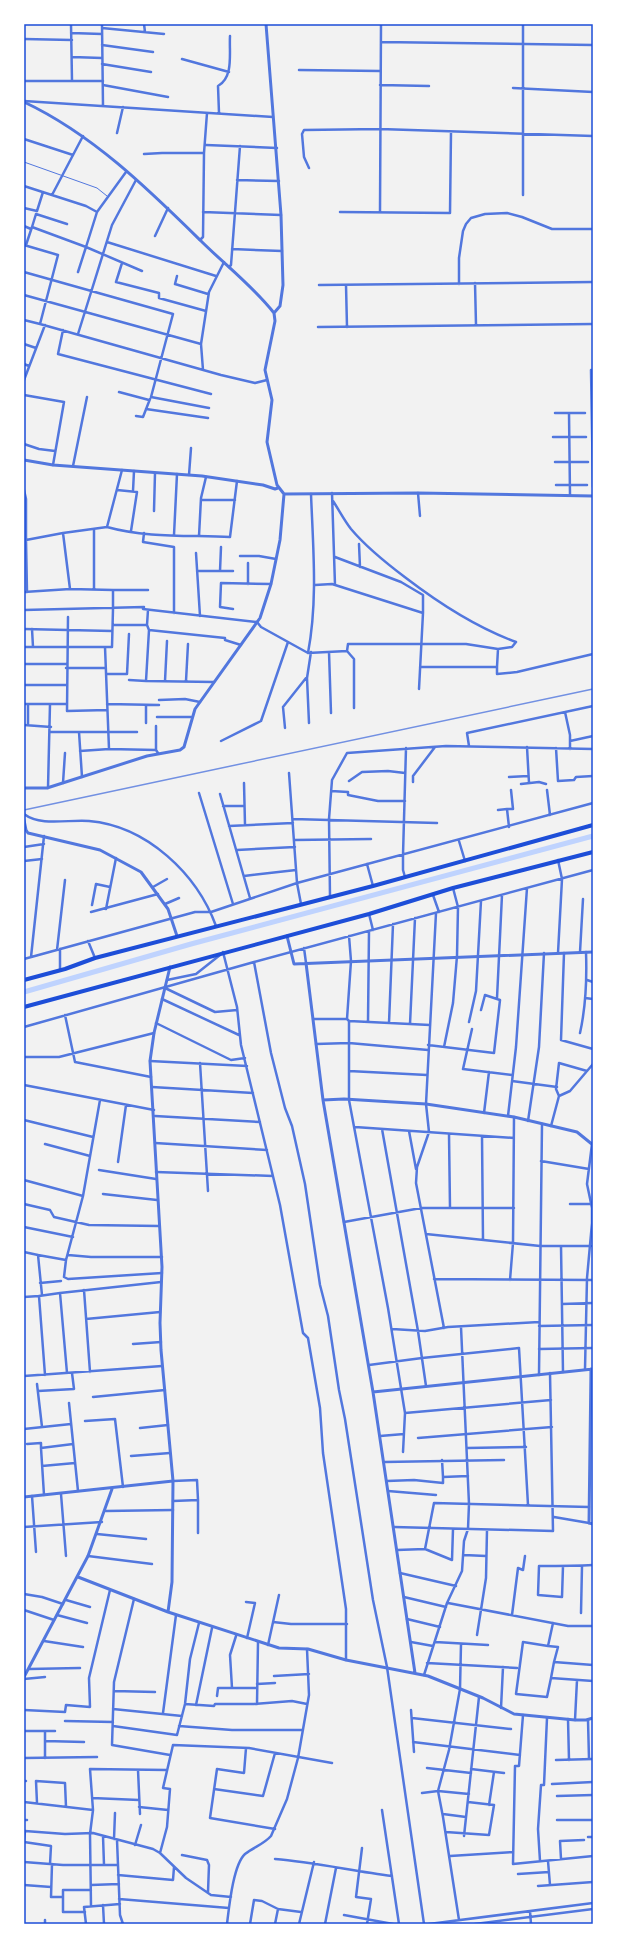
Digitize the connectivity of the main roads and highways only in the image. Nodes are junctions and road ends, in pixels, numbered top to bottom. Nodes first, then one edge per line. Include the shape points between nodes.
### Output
1 (593, 824) edge
2 (593, 851) edge
3 (24, 980) edge
4 (24, 1007) edge

1 - 3 highway via 373,886 95,958
2 - 4 highway

